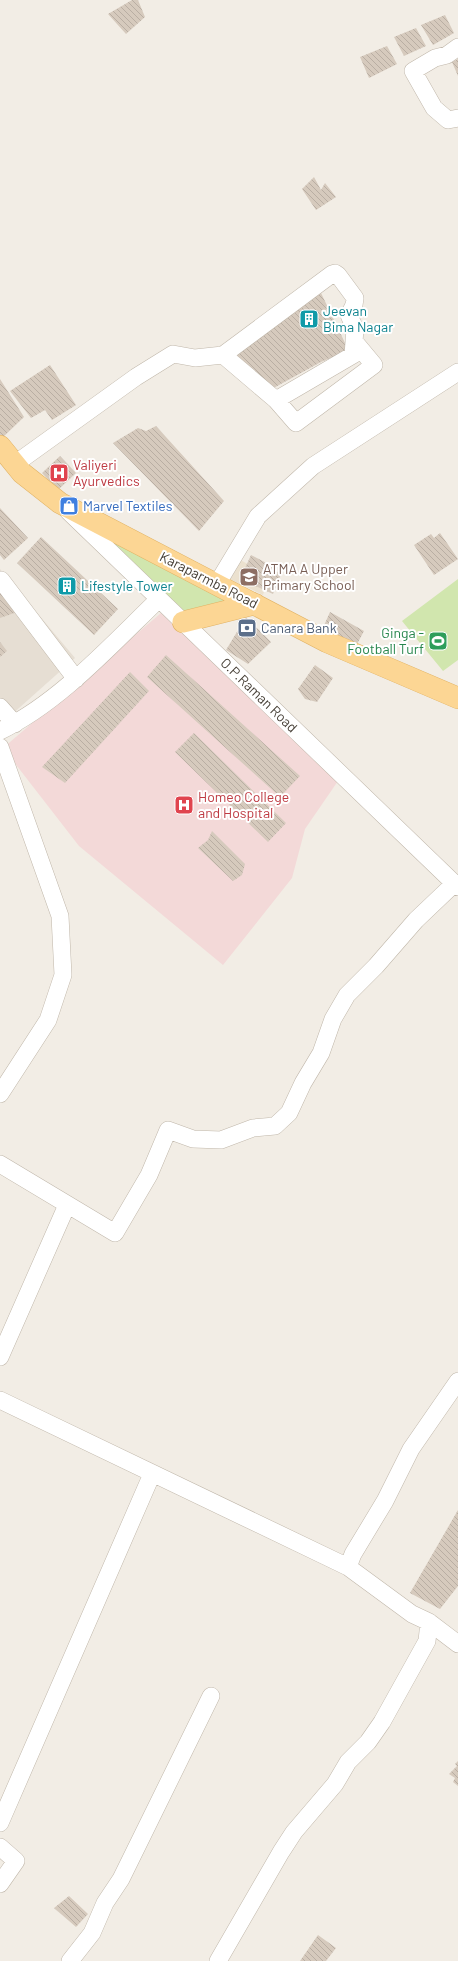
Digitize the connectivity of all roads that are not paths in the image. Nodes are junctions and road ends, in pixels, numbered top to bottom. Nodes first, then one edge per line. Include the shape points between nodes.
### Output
1 (458, 47) edge
2 (458, 118) edge
3 (354, 341) junction
4 (223, 355) junction
5 (458, 372) edge
6 (276, 400) junction
7 (0, 446) edge
8 (15, 464) junction
9 (60, 503) junction
10 (1, 580) dead end
11 (217, 584) junction
12 (159, 599) junction
13 (255, 604) junction
14 (183, 622) junction
15 (76, 679) junction
16 (458, 698) edge
17 (0, 707) edge
18 (7, 727) edge
19 (0, 747) edge
20 (456, 885) edge
21 (0, 1094) edge
22 (0, 1164) edge
23 (67, 1205) junction
24 (0, 1357) edge
25 (458, 1381) edge
26 (0, 1400) edge
27 (152, 1474) junction
28 (348, 1567) junction
29 (429, 1622) junction
30 (458, 1644) edge
31 (211, 1696) dead end
32 (0, 1823) edge
33 (0, 1847) edge
34 (0, 1884) edge
35 (70, 1961) edge
36 (218, 1961) edge

1 - 2 street via 446,56 436,58 413,71 434,108 448,120
3 - 4 street via 355,329 349,315 355,298 335,273
3 - 6 street via 352,355
3 - 6 street via 374,365 296,423
4 - 6 street
4 - 8 street via 195,358 173,354 136,377
5 - 11 street via 313,466 258,516
7 - 8 main road, Karaparmba Road
8 - 9 main road, Karaparmba Road via 22,473
9 - 11 main road, Karaparmba Road
9 - 12 street, O.P.Raman Road
10 - 15 street
11 - 13 main road, Karaparmba Road
12 - 14 street, O.P.Raman Road
12 - 15 street
13 - 14 main road
13 - 16 main road, Karaparmba Road via 327,642
14 - 20 street, O.P.Raman Road
15 - 18 street
17 - 18 street
19 - 21 street via 60,916 63,975 48,1020
20 - 23 street via 416,920 347,995 333,1019 321,1053 289,1113 275,1126 253,1128 221,1140 193,1139 168,1130 149,1175 115,1233
22 - 23 street
23 - 24 street
25 - 28 street via 411,1450
26 - 27 street
27 - 28 street
27 - 32 street
28 - 29 street via 412,1614
29 - 30 street
29 - 36 street via 427,1641 382,1722 368,1742 348,1762 335,1784 294,1832
31 - 35 street via 121,1879 104,1903 92,1933
33 - 34 street via 16,1861

